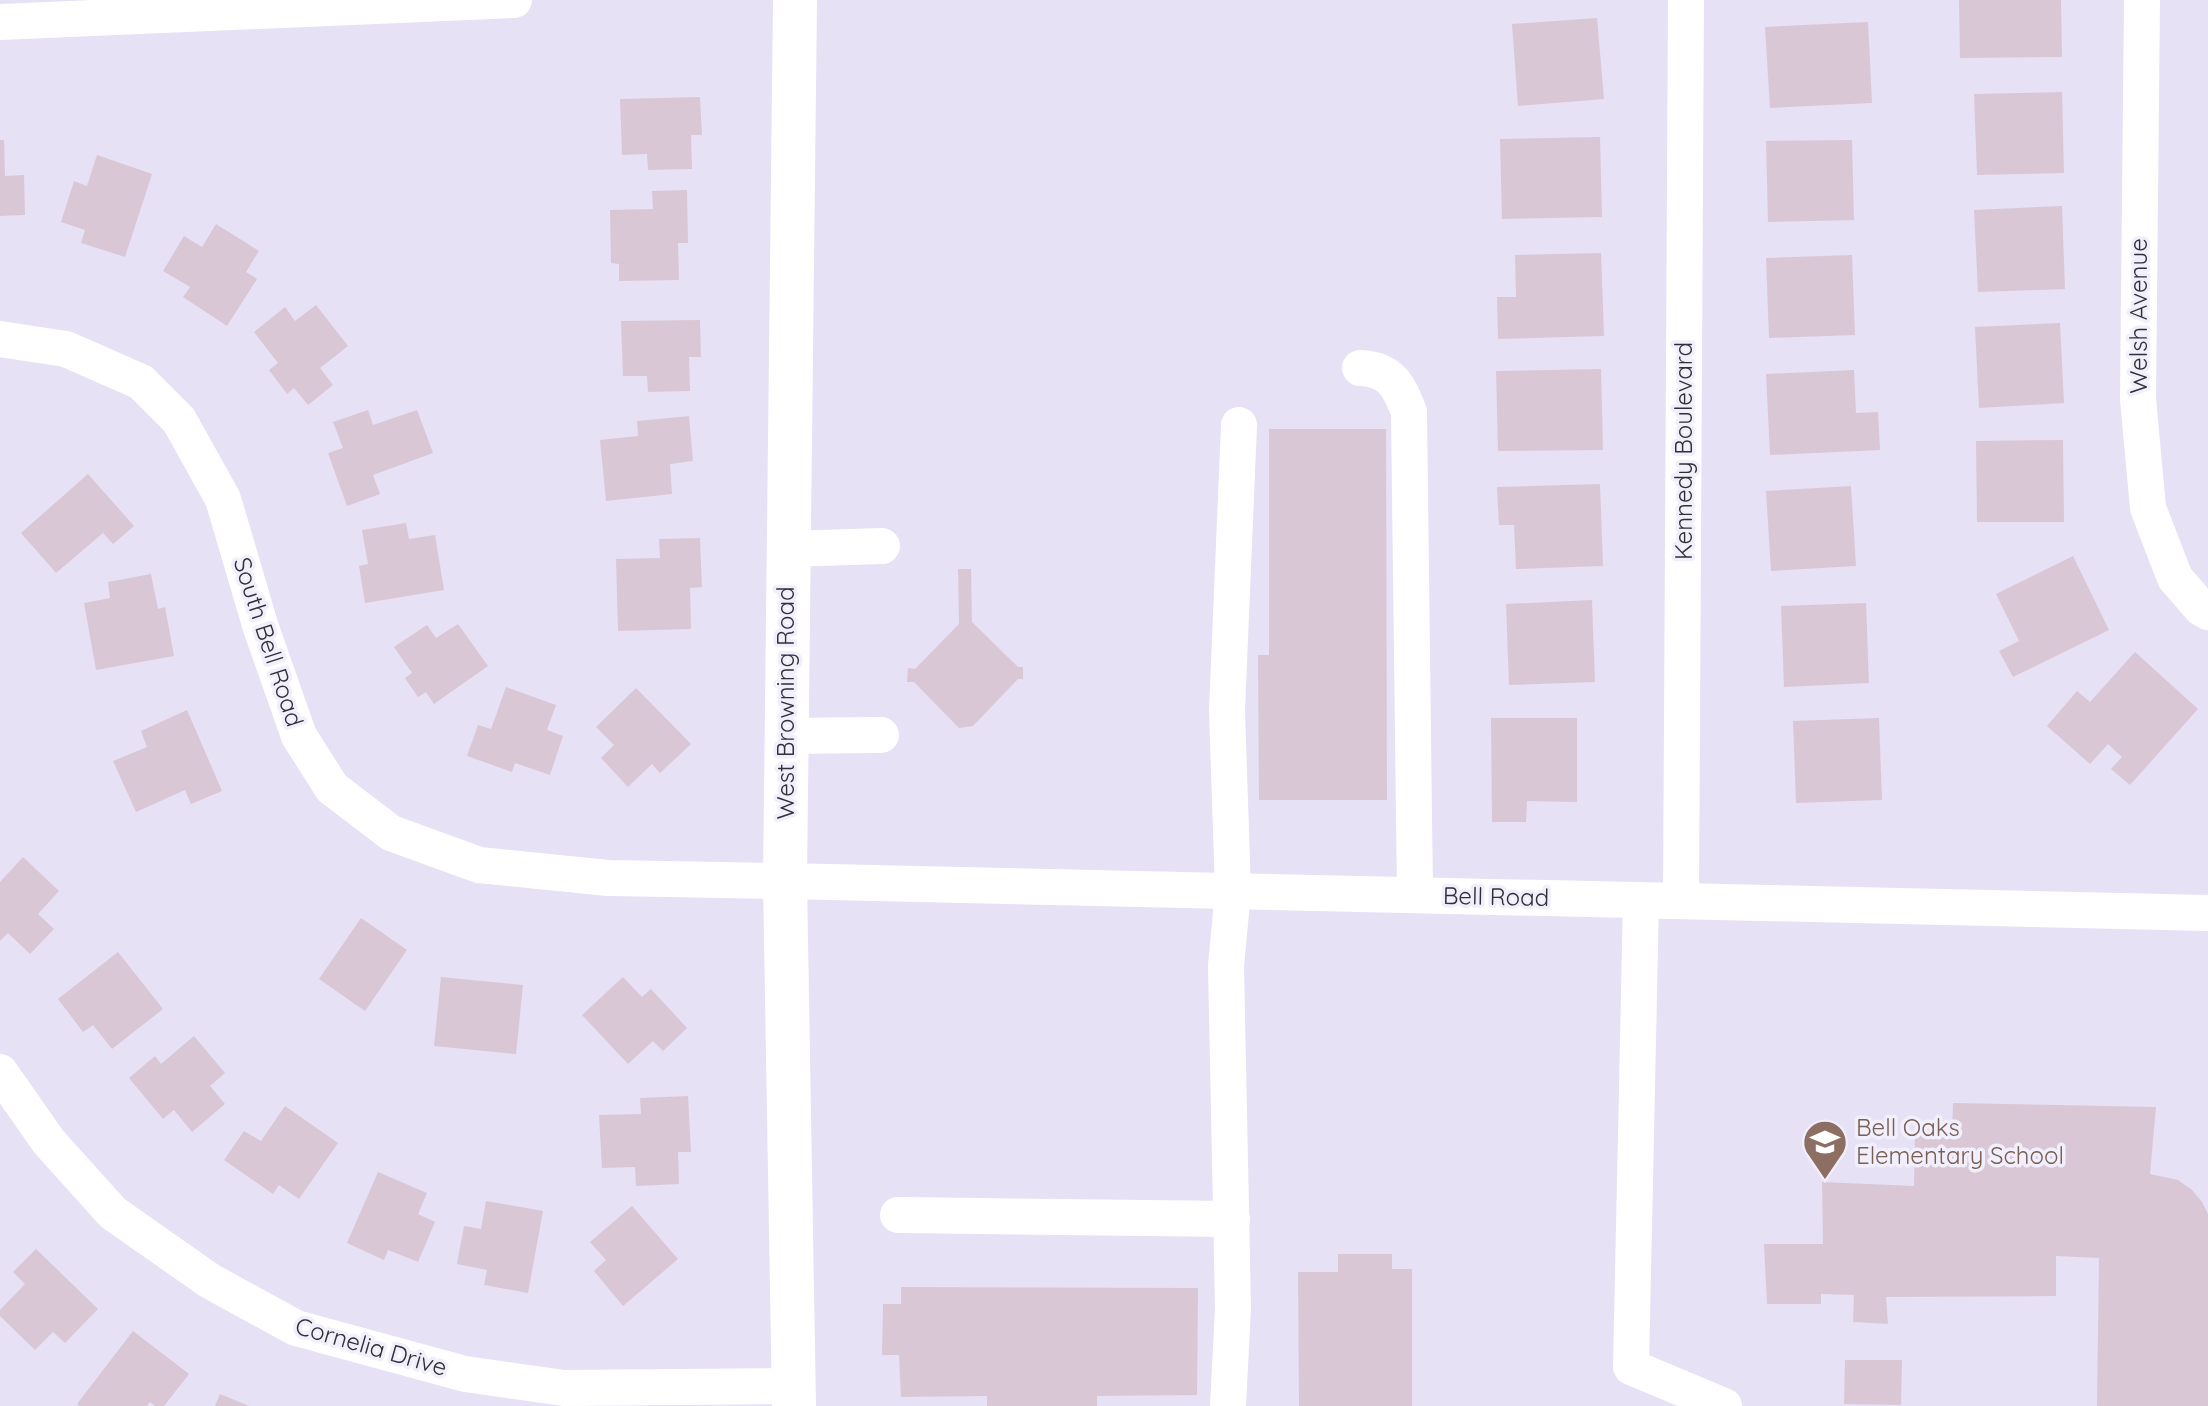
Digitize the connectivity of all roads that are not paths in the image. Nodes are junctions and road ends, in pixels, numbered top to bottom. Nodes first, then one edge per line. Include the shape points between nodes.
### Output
1 (514, 0) edge
2 (795, 0) edge
3 (1686, 0) edge
4 (2142, 0) edge
5 (0, 22) edge
6 (0, 339) edge
7 (1360, 368) dead end
8 (1239, 425) dead end
9 (882, 546) dead end
10 (787, 549) junction
11 (2208, 612) edge
12 (881, 735) dead end
13 (787, 736) junction
14 (785, 881) junction
15 (1233, 891) junction
16 (1415, 895) junction
17 (1641, 900) junction
18 (1681, 901) junction
19 (2208, 913) edge
20 (0, 1072) edge
21 (898, 1215) dead end
22 (1232, 1219) junction
23 (794, 1396) edge
24 (1228, 1406) edge
25 (1724, 1406) edge

1 - 5 street
2 - 10 main road, West Browning Road
3 - 18 street, Kennedy Boulevard
4 - 11 street, Welsh Avenue via 2138,399 2148,508 2175,578
6 - 14 street, South Bell Road via 66,349 141,382 179,420 223,499 299,736 332,788 391,833 479,865 608,878
7 - 16 street via 1384,372 1409,412
8 - 15 street via 1227,711
9 - 10 street
10 - 13 main road, West Browning Road
12 - 13 street
13 - 14 main road, West Browning Road
14 - 15 street, Bell Road
14 - 23 main road, West Browning Road
15 - 16 street, Bell Road
15 - 22 street via 1226,966
16 - 17 street, Bell Road
17 - 18 street, Bell Road
17 - 25 street via 1631,1367
18 - 19 street, Bell Road
20 - 23 street, Cornelia Drive via 49,1142 113,1213 210,1281 296,1328 465,1374 564,1388
21 - 22 street
22 - 24 street

